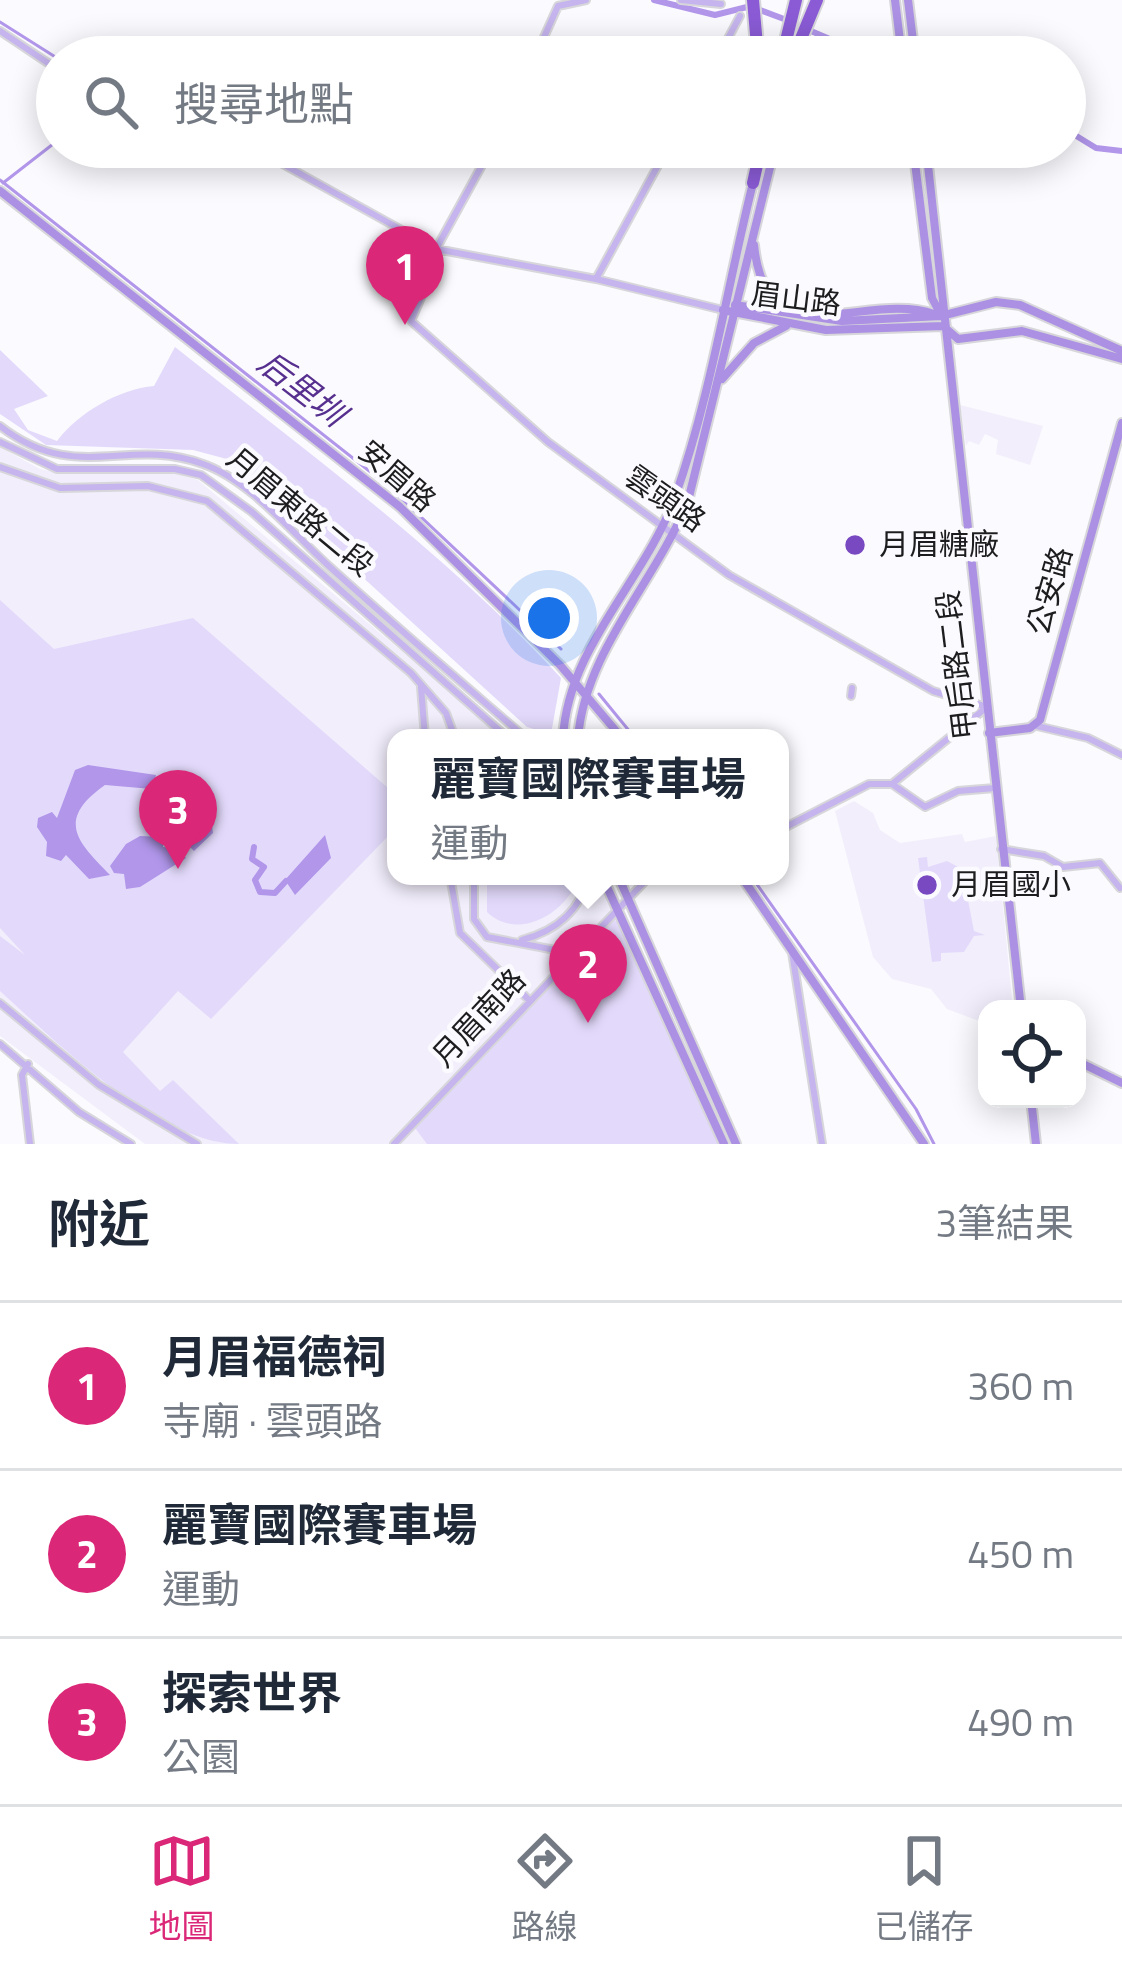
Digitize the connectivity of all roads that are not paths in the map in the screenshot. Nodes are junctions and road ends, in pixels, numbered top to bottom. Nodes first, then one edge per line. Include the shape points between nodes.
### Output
1 (586, 0) edge
2 (681, 0) edge
3 (753, 0) edge
4 (796, 0) edge
5 (805, 0) edge
6 (817, 0) edge
7 (895, 0) edge
8 (908, 0) edge
9 (721, 4) dead end
10 (740, 16) dead end
11 (0, 31) edge
12 (544, 36) edge
13 (729, 36) edge
14 (756, 36) edge
15 (787, 36) edge
16 (801, 36) edge
17 (802, 36) edge
18 (899, 36) edge
19 (913, 36) edge
20 (36, 55) edge
21 (290, 168) edge
22 (480, 168) edge
23 (657, 168) edge
24 (755, 168) edge
25 (770, 168) edge
26 (916, 168) edge
27 (928, 168) edge
28 (753, 183) joint
29 (0, 191) edge
30 (754, 238) junction
31 (436, 249) junction
32 (596, 279) junction
33 (738, 304) junction
34 (723, 310) junction
35 (1031, 310) junction
36 (734, 315) junction
37 (942, 321) junction
38 (786, 326) junction
39 (1022, 331) junction
40 (1122, 355) edge
41 (718, 386) junction
42 (1122, 423) edge
43 (0, 426) edge
44 (0, 442) edge
45 (0, 467) edge
46 (662, 528) junction
47 (674, 535) junction
48 (574, 681) junction
49 (421, 687) junction
50 (586, 695) junction
51 (987, 706) junction
52 (1037, 726) junction
53 (424, 729) edge
54 (451, 729) edge
55 (498, 729) edge
56 (516, 729) edge
57 (563, 729) edge
58 (580, 729) edge
59 (614, 729) edge
60 (989, 733) junction
61 (1122, 754) edge
62 (892, 784) junction
63 (995, 788) junction
64 (789, 825) edge
65 (1001, 849) junction
66 (452, 885) edge
67 (475, 885) edge
68 (586, 885) edge
69 (606, 885) edge
70 (622, 885) edge
71 (641, 885) edge
72 (748, 885) edge
73 (1120, 888) edge
74 (628, 899) junction
75 (618, 909) junction
76 (518, 942) junction
77 (791, 945) junction
78 (571, 953) junction
79 (529, 1000) junction
80 (1020, 1000) edge
81 (0, 1003) edge
82 (0, 1044) edge
83 (28, 1064) junction
84 (1086, 1065) edge
85 (1122, 1083) edge
86 (1032, 1108) edge
87 (30, 1144) edge
88 (131, 1144) edge
89 (197, 1144) edge
90 (394, 1144) edge
91 (724, 1144) edge
92 (736, 1144) edge
93 (821, 1144) edge
94 (925, 1144) edge
95 (1036, 1144) edge

1 - 12 street via 558,6
2 - 9 street
3 - 14 highway
4 - 15 highway
5 - 16 highway
6 - 17 highway
7 - 18 street
8 - 19 street
10 - 13 street
11 - 20 street
21 - 31 street
22 - 31 street, 雲頭路
23 - 32 street
24 - 28 highway
25 - 30 street
26 - 37 street, 甲后路二段
27 - 37 street, 甲后路二段
28 - 34 street
29 - 48 street, 安眉路 via 400,507
30 - 33 street
30 - 37 street via 762,286 786,308 837,315 924,310
31 - 32 street
31 - 46 street, 雲頭路 via 411,321 548,442
32 - 34 street
33 - 34 street, 眉山路
33 - 36 street
33 - 37 street, 眉山路 via 842,321
34 - 36 street, 眉山路
34 - 46 street
35 - 37 street, 眉山路 via 996,302
35 - 39 street
35 - 40 street, 眉山路
36 - 38 street, 眉山路
36 - 41 street
37 - 38 street, 眉山路 via 870,330
37 - 39 street, 眉山路 via 958,339
37 - 51 street, 甲后路二段
38 - 41 street via 754,343
39 - 40 street, 眉山路
41 - 47 street
42 - 52 street, 公安路
43 - 56 street, 月眉東路二段 via 59,458 206,464
44 - 55 street, 月眉東路二段 via 57,469 201,476
45 - 49 street via 60,488 148,486 206,501
46 - 47 street, 雲頭路
46 - 48 street
47 - 50 street
47 - 51 street, 雲頭路 via 862,653 933,691
48 - 50 street, 安眉路
48 - 57 street
49 - 53 street
49 - 54 street
50 - 58 street
50 - 59 street, 安眉路
51 - 60 street, 甲后路二段
51 - 62 street
52 - 60 street
52 - 61 street
60 - 63 street, 甲后路二段
62 - 63 street via 925,807 958,790
62 - 64 street via 869,784
63 - 65 street, 甲后路二段
65 - 73 street via 1063,867 1100,863
65 - 80 street, 甲后路二段
66 - 79 street via 460,933
67 - 76 street via 478,930
68 - 76 street via 558,925
69 - 75 street
70 - 74 street
71 - 74 street, 月眉南路
72 - 77 street
74 - 75 street, 月眉南路
74 - 92 street
75 - 78 street, 月眉南路
75 - 91 street
76 - 78 street
77 - 93 street
77 - 94 street
78 - 79 street, 月眉南路
79 - 90 street, 月眉南路
81 - 89 street via 99,1085
82 - 83 street
83 - 87 street via 22,1075
83 - 88 street via 79,1112
84 - 85 street
86 - 95 street

